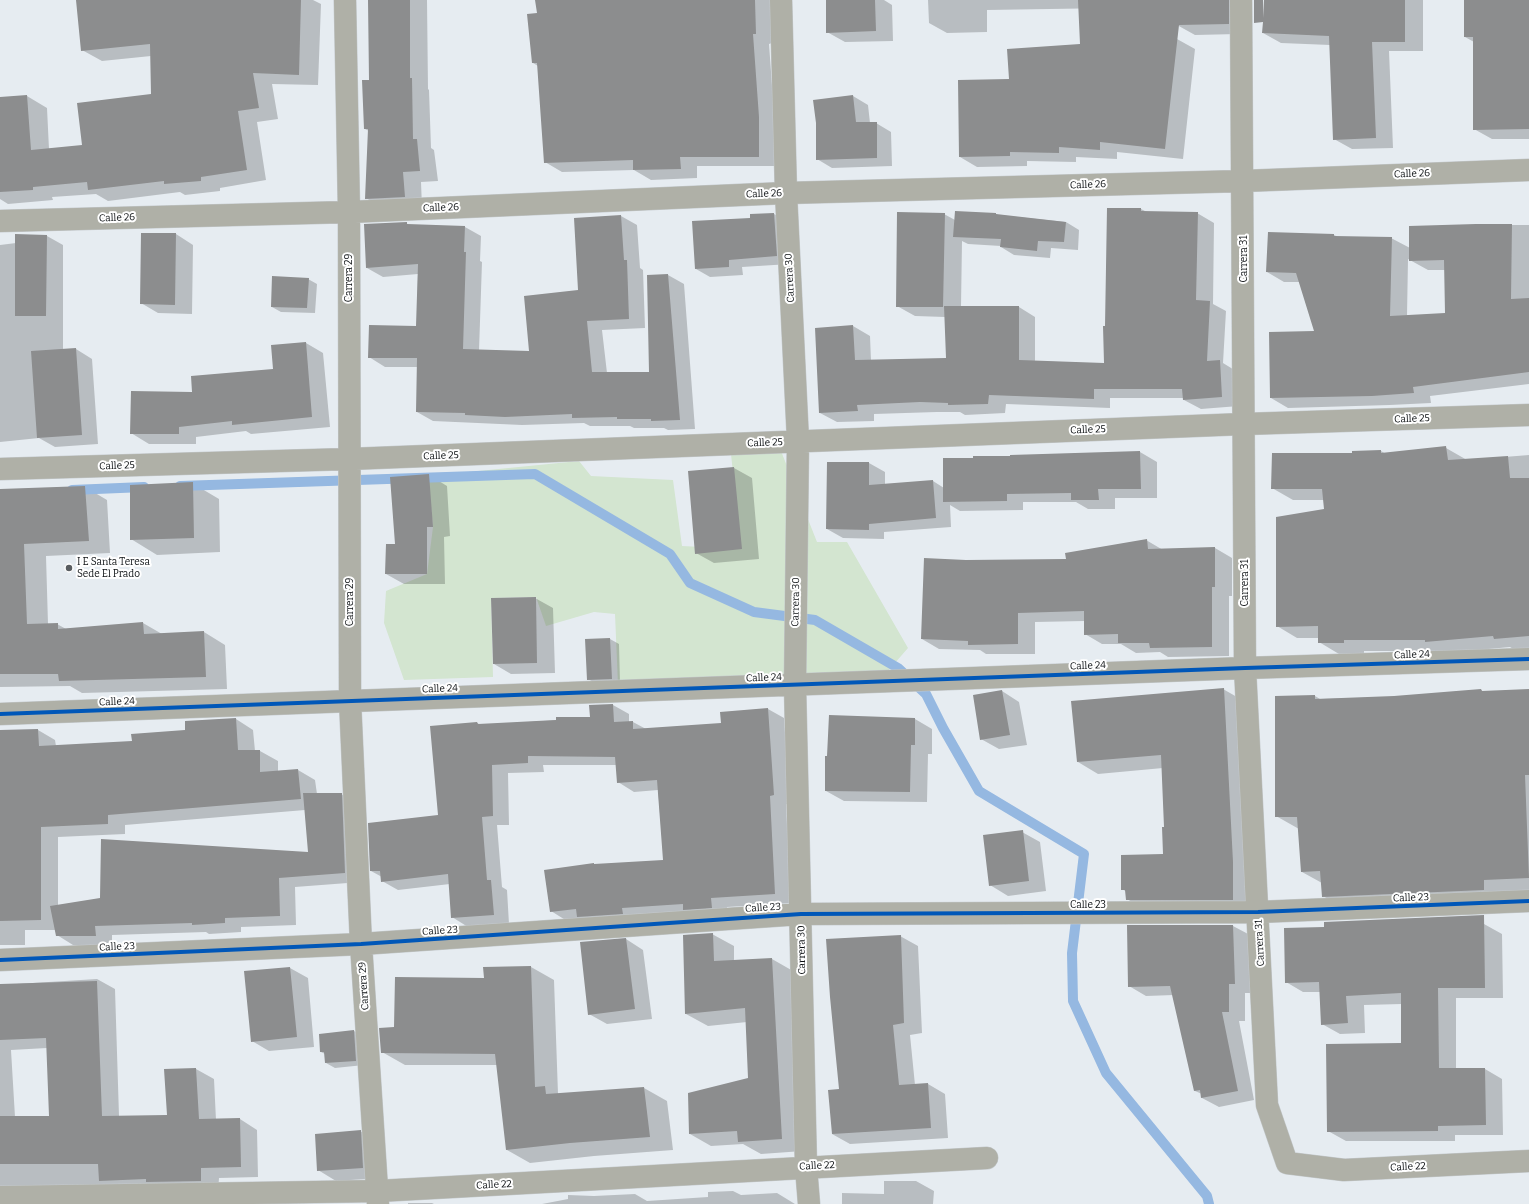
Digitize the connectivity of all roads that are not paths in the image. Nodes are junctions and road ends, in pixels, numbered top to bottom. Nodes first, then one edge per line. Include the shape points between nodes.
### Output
1 (345, 0) edge
2 (781, 0) edge
3 (1241, 0) edge
4 (1529, 170) edge
5 (1243, 181) junction
6 (786, 193) junction
7 (349, 212) junction
8 (0, 221) edge
9 (1529, 415) edge
10 (1244, 424) junction
11 (798, 441) junction
12 (349, 459) junction
13 (0, 469) edge
14 (1529, 659) edge
15 (1245, 668) junction
16 (795, 685) junction
17 (350, 700) junction
18 (0, 714) edge
19 (1529, 901) edge
20 (1258, 912) junction
21 (801, 914) junction
22 (361, 944) junction
23 (0, 960) edge
24 (986, 1158) dead end
25 (1529, 1161) edge
26 (1286, 1163) joint
27 (806, 1167) junction
28 (0, 1197) edge
29 (378, 1198) edge
30 (809, 1204) edge

1 - 7 street, Carrera 29
2 - 6 street, Carrera 30
3 - 5 street, Carrera 31
4 - 5 street, Calle 26
5 - 6 street, Calle 26
5 - 10 street, Carrera 31
6 - 7 street, Calle 26
6 - 11 street, Carrera 30
7 - 8 street, Calle 26
7 - 12 street, Carrera 29
9 - 10 street, Calle 25
10 - 11 street, Calle 25
10 - 15 street, Carrera 31
11 - 12 street, Calle 25
11 - 16 street, Carrera 30
12 - 13 street, Calle 25
12 - 17 street, Carrera 29
14 - 15 street, Calle 24
15 - 16 street, Calle 24
15 - 20 street, Carrera 31
16 - 17 street, Calle 24
16 - 21 street, Carrera 30
17 - 18 street, Calle 24
17 - 22 street, Carrera 29
19 - 20 street, Calle 23
20 - 21 street, Calle 23
20 - 26 street, Carrera 31 via 1267,1105
21 - 22 street, Calle 23
21 - 27 street, Carrera 30
22 - 23 street, Calle 23
22 - 29 street, Carrera 29
24 - 27 street, Calle 22
25 - 26 street, Calle 22 via 1344,1170
27 - 29 street, Calle 22
27 - 30 street, Carrera 30
28 - 29 street, Calle 22

